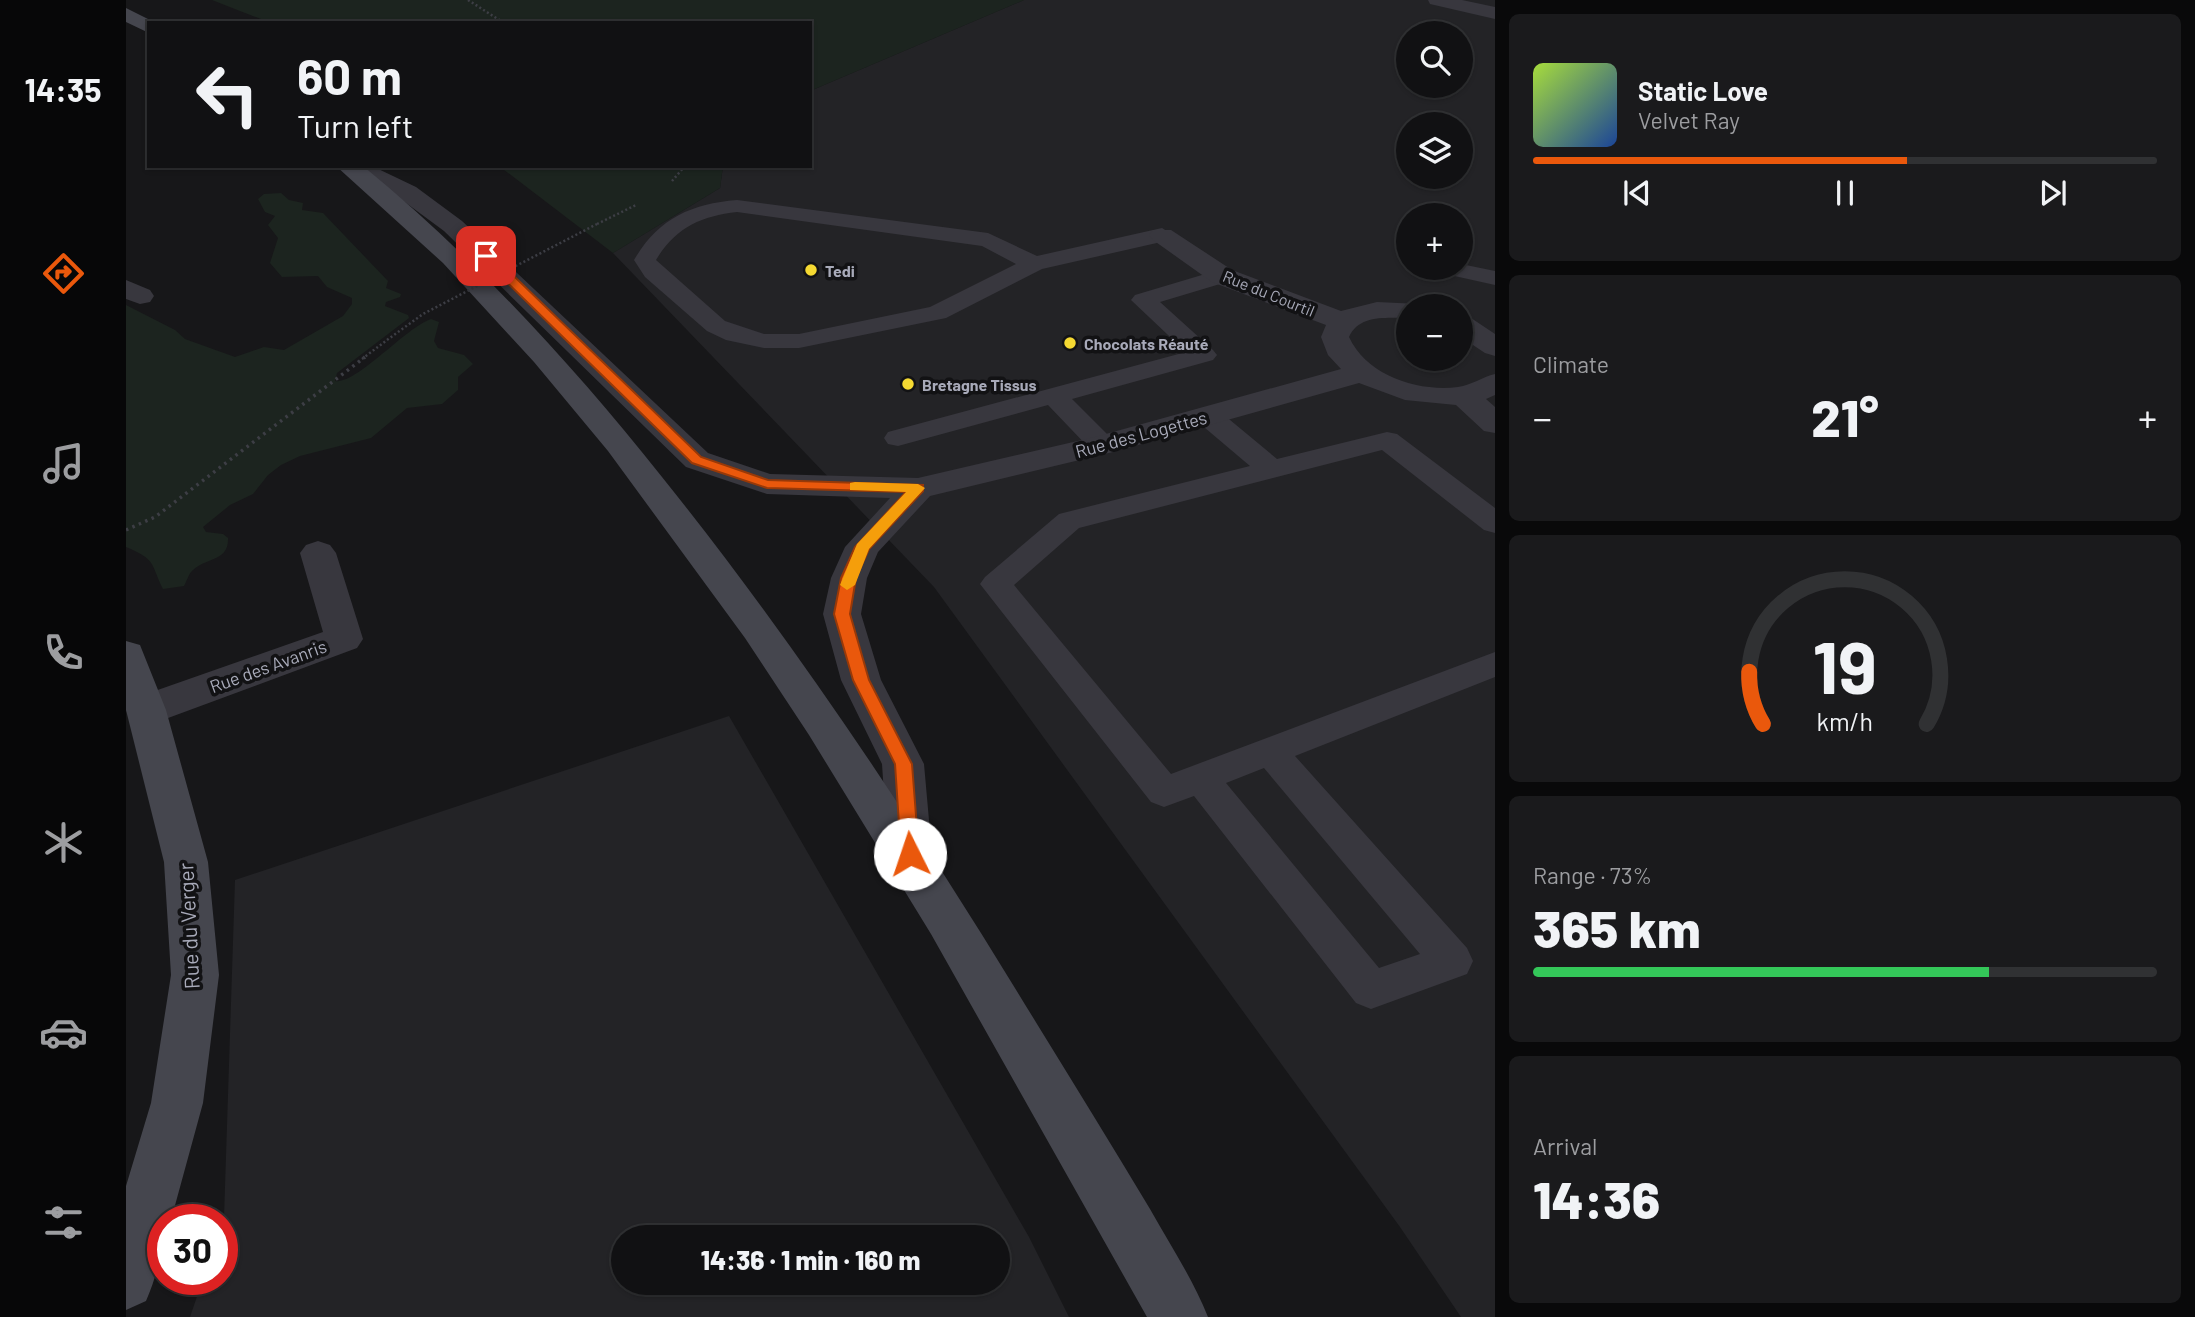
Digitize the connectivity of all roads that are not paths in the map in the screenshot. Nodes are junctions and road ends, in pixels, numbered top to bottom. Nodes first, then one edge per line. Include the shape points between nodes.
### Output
1 (1437, 0) edge
2 (1495, 12) edge
3 (126, 14) edge
4 (147, 26) edge
5 (352, 168) edge
6 (354, 168) edge
7 (1162, 235) joint
8 (1034, 264) junction
9 (1473, 273) edge
10 (1222, 276) junction
11 (1495, 278) edge
12 (1396, 310) edge
13 (1343, 322) junction
14 (1473, 332) edge
15 (1495, 346) edge
16 (1361, 373) junction
17 (1495, 383) edge
18 (1463, 396) junction
19 (1055, 397) junction
20 (1208, 416) junction
21 (1495, 424) edge
22 (898, 438) dead end
23 (1102, 445) junction
24 (1271, 469) junction
25 (918, 488) junction
26 (1495, 523) edge
27 (318, 552) dead end
28 (126, 655) edge
29 (1495, 664) edge
30 (146, 710) junction
31 (1270, 751) junction
32 (1201, 778) junction
33 (910, 854) junction
34 (126, 1281) edge
35 (1179, 1317) edge

1 - 2 street
3 - 4 main road
5 - 33 main road via 466,271 665,502 776,654
6 - 25 street, Rue des Logettes via 407,192 453,226 697,460 767,484
7 - 8 lane
7 - 10 street, Rue du Courtil
8 - 8 lane via 989,240 737,206 708,208 688,217 653,243 645,260 716,326 764,341 799,341 937,313
9 - 11 lane
10 - 13 street, Rue du Courtil
10 - 19 lane via 1143,300 1203,355
12 - 13 street via 1369,311
13 - 16 street via 1337,329 1336,346
14 - 15 street
16 - 18 street via 1410,392
16 - 20 street, Rue des Logettes
17 - 18 street
18 - 21 street
19 - 22 lane
19 - 23 lane
20 - 23 street, Rue des Logettes
20 - 24 lane
23 - 25 street, Rue des Logettes
24 - 26 lane via 1387,440
24 - 32 lane via 1069,521 996,584 1164,792
25 - 33 street via 863,547 849,578 842,614 861,680 903,764
27 - 30 street, Rue des Avanris via 344,639
28 - 30 main road, Rue du Verger
29 - 31 lane
30 - 34 main road, Rue du Verger via 186,862 195,975 177,1103
31 - 32 lane
31 - 32 lane via 1452,961 1370,990
33 - 35 main road

